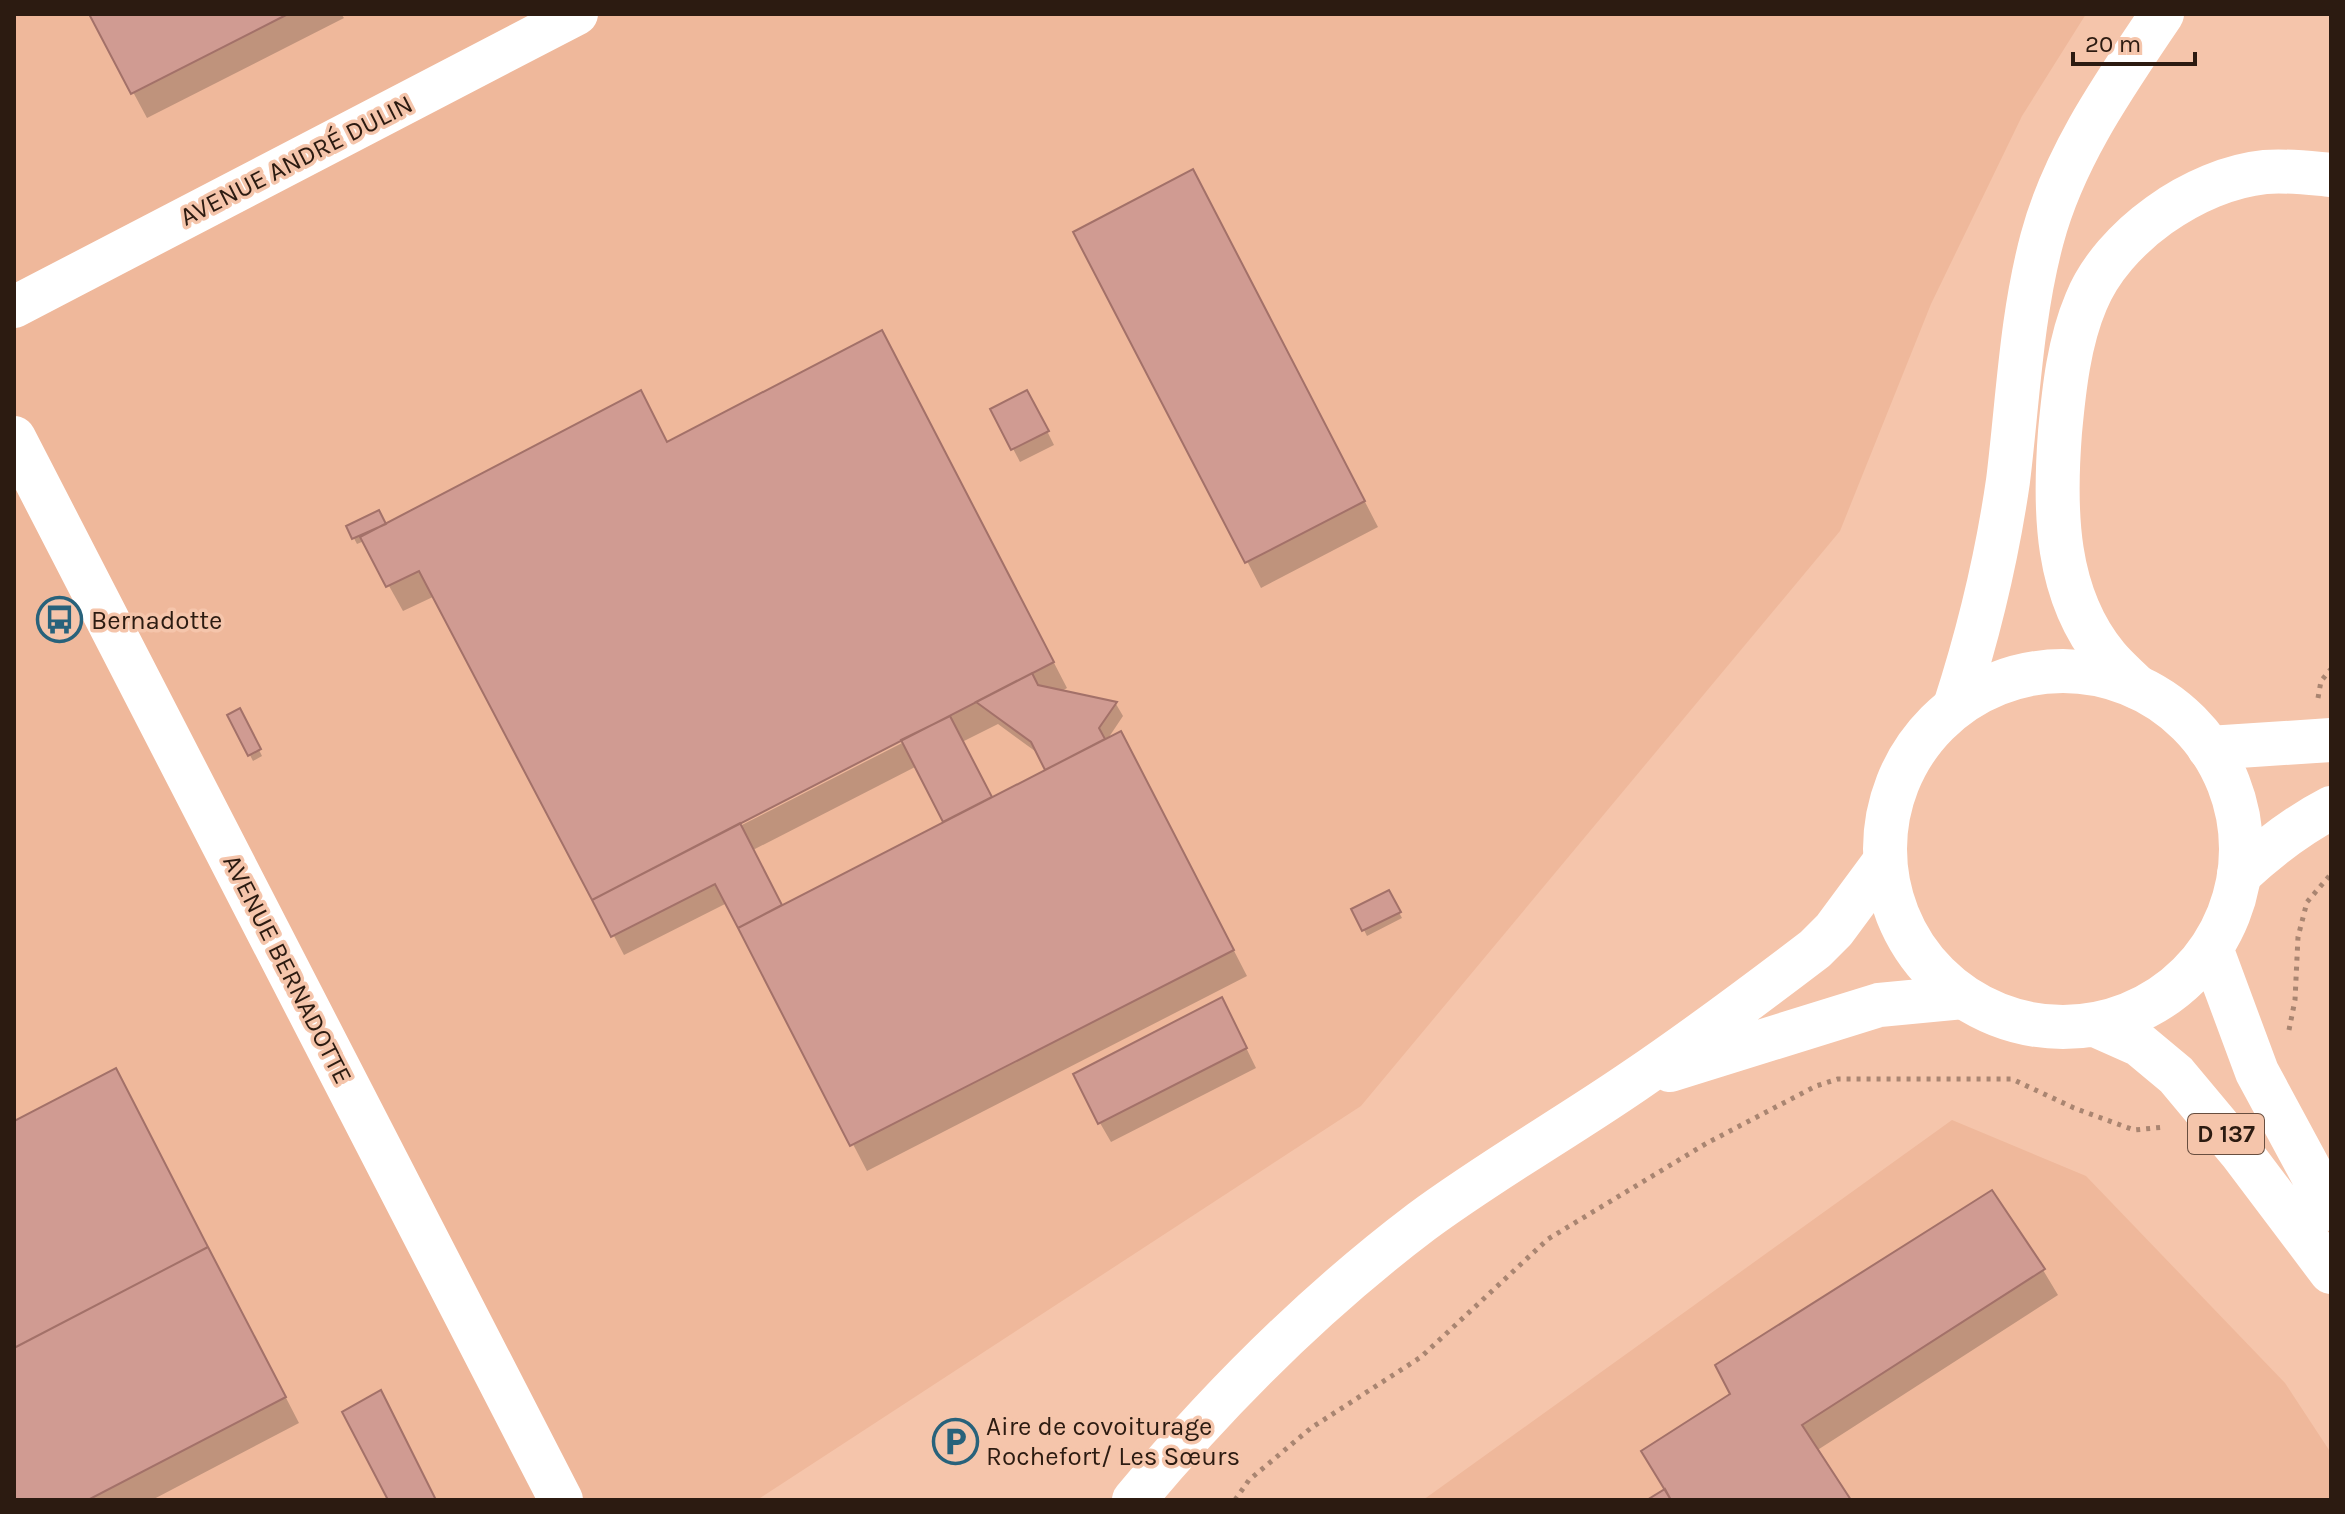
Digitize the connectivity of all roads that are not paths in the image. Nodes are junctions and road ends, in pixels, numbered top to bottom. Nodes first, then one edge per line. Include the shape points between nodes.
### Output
1 (577, 14) edge
2 (2162, 14) edge
3 (2331, 175) edge
4 (14, 307) edge
5 (14, 438) edge
6 (2137, 687) junction
7 (1955, 706) junction
8 (2331, 740) edge
9 (2209, 748) junction
10 (2331, 808) edge
11 (1885, 861) junction
12 (2239, 875) junction
13 (2211, 948) junction
14 (1963, 997) junction
15 (2095, 1025) junction
16 (1633, 1082) junction
17 (2331, 1209) edge
18 (2331, 1272) edge
19 (561, 1500) edge
20 (1134, 1500) edge

1 - 4 street, AVENUE ANDRÉ DULIN
2 - 7 main road via 2106,98 2067,171 2042,238 1996,550 1977,640
3 - 6 main road via 2264,172 2228,179 2192,196 2126,242 2086,301 2065,387 2057,466 2063,569 2089,632
5 - 19 main road, AVENUE BERNADOTTE
6 - 7 main road via 2112,677 2057,670 2003,680
6 - 9 main road via 2189,723
7 - 11 main road via 1908,759 1886,826
8 - 9 main road
9 - 12 main road via 2237,809
10 - 12 main road via 2300,824
11 - 14 main road via 1892,901 1908,938 1932,970
11 - 16 main road via 1815,949
12 - 13 main road via 2229,913
13 - 15 main road via 2189,976 2161,998
13 - 17 main road, D 137 via 2257,1072
14 - 15 main road via 2026,1024
14 - 16 main road via 1879,1005
15 - 18 main road, D 137 via 2140,1045 2176,1075
16 - 20 main road via 1499,1167 1333,1293 1244,1376

